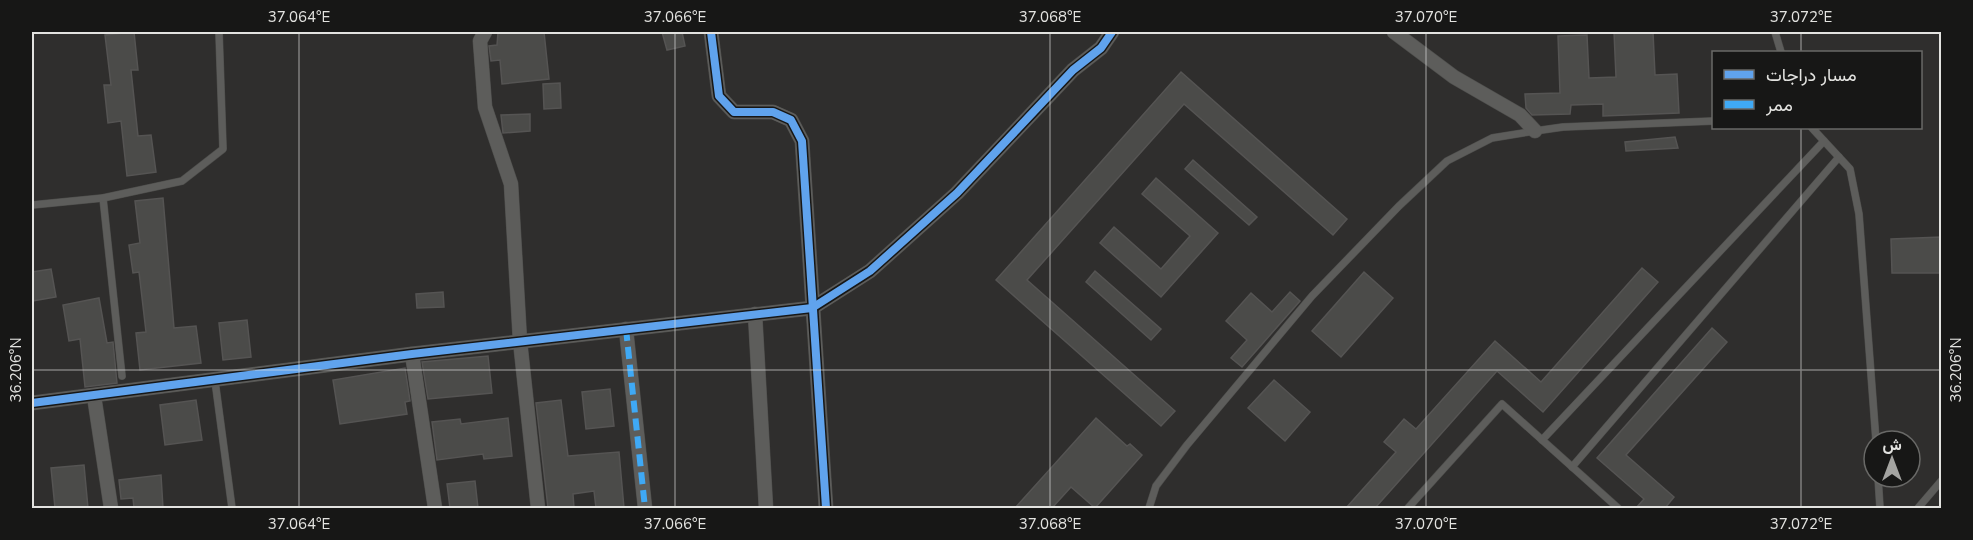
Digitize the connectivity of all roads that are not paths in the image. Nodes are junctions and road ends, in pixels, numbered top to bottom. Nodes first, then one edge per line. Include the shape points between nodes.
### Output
1 (219, 32) edge
2 (485, 32) edge
3 (711, 32) edge
4 (1112, 32) edge
5 (1394, 32) edge
6 (1775, 32) edge
7 (1781, 51) edge
8 (1712, 120) edge
9 (1813, 129) edge
10 (1535, 131) junction
11 (1824, 141) junction
12 (1839, 157) junction
13 (103, 198) junction
14 (32, 205) edge
15 (812, 308) junction
16 (755, 314) junction
17 (626, 329) junction
18 (520, 341) junction
19 (412, 354) junction
20 (122, 376) dead end
21 (215, 381) junction
22 (94, 396) junction
23 (32, 403) edge
24 (1875, 429) edge
25 (1542, 440) junction
26 (1572, 467) junction
27 (1941, 480) edge
28 (1879, 489) edge
29 (111, 508) edge
30 (232, 508) edge
31 (435, 508) edge
32 (538, 508) edge
33 (645, 508) edge
34 (766, 508) edge
35 (826, 508) edge
36 (1149, 508) edge
37 (1408, 508) edge
38 (1618, 508) edge
39 (1880, 508) edge
40 (1918, 508) edge

1 - 13 lane via 223,149 182,181
2 - 18 street via 480,41 485,107 511,184
3 - 15 street via 719,96 734,112 773,112 791,120 802,141
4 - 15 street via 1101,48 1073,70 957,193 870,271
5 - 10 street via 1454,77 1520,115
6 - 7 lane
8 - 10 lane
9 - 11 lane
10 - 36 lane via 1492,138 1447,161 1399,206 1312,296 1186,445 1156,486
11 - 12 lane
11 - 25 lane
12 - 24 lane via 1850,170 1860,214
12 - 26 lane
13 - 14 lane
13 - 20 lane
15 - 16 street
15 - 35 street
16 - 17 street
16 - 34 street
17 - 18 street
17 - 33 street
18 - 19 street
18 - 32 street
19 - 21 street
19 - 31 street
21 - 22 street
21 - 30 lane
22 - 23 street
22 - 29 street
25 - 26 lane
25 - 37 lane via 1502,404
26 - 38 lane
27 - 40 lane
28 - 39 lane

